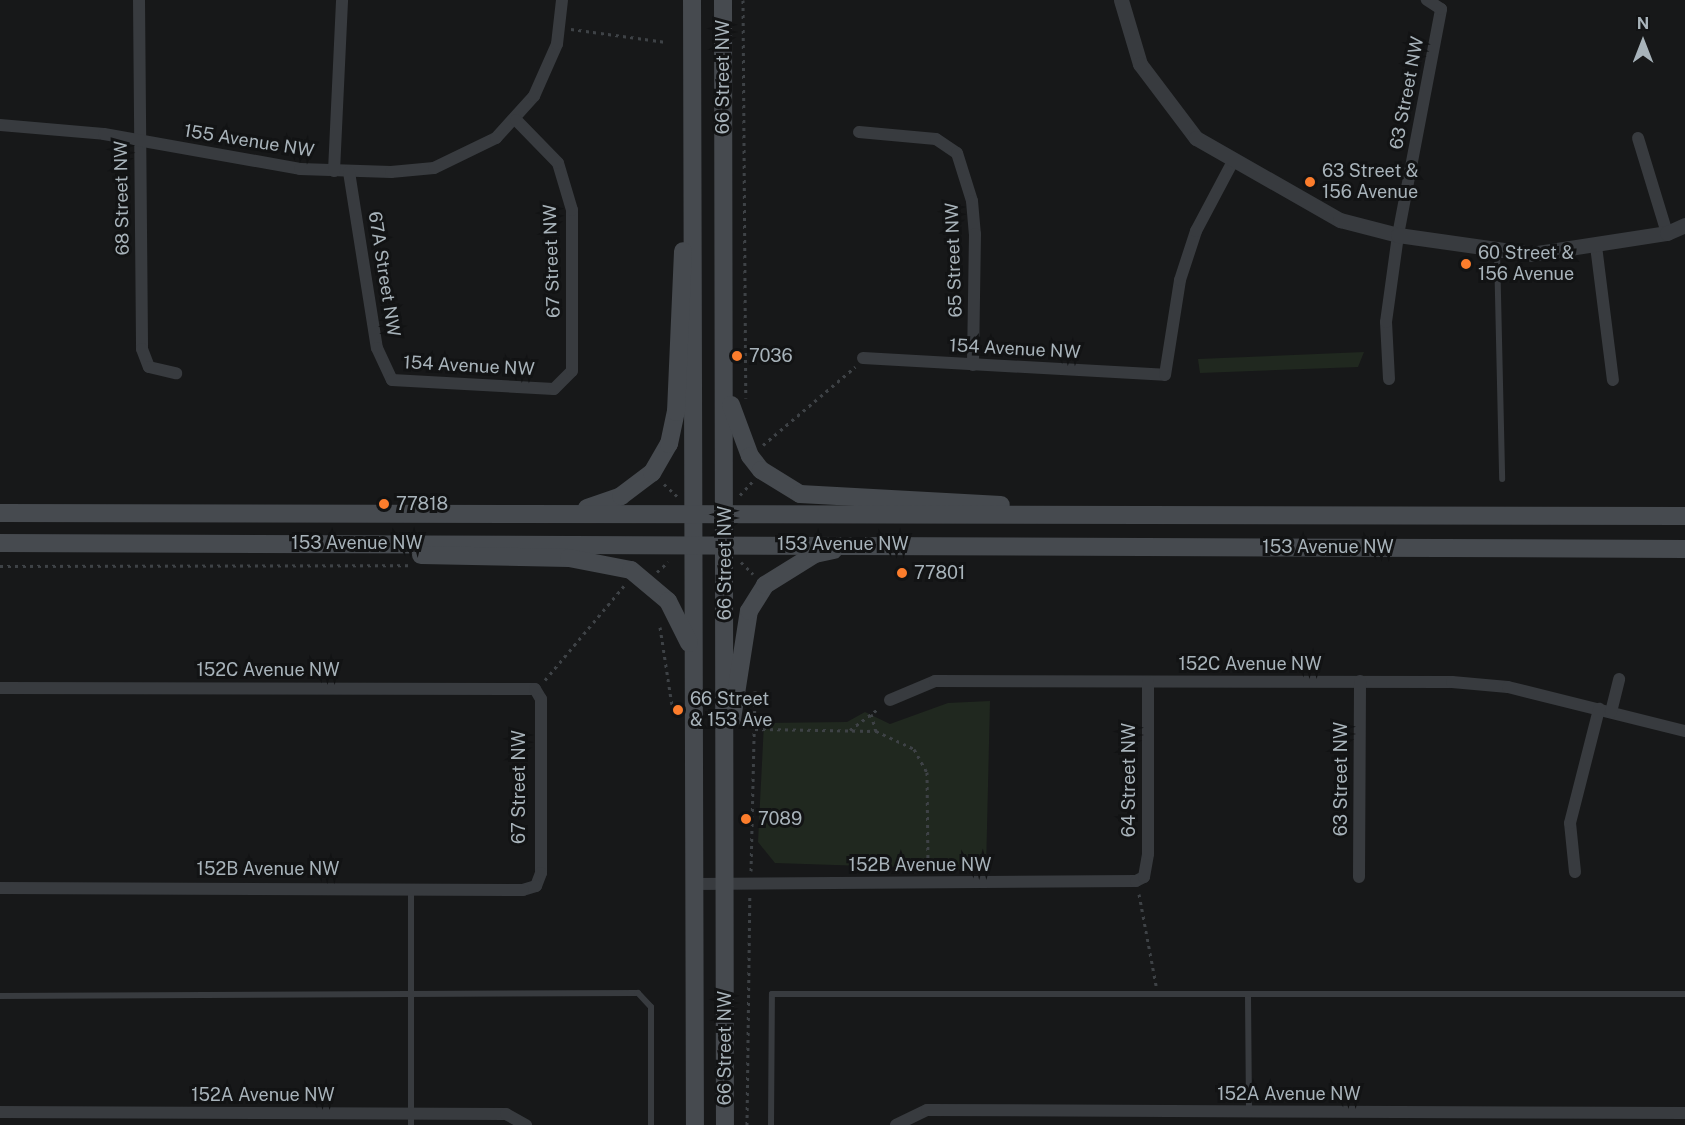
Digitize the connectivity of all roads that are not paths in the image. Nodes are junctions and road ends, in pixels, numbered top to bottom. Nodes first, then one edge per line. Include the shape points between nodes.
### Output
1 (139, 0) edge
2 (342, 0) edge
3 (562, 0) edge
4 (692, 0) edge
5 (723, 0) edge
6 (1122, 0) edge
7 (1427, 0) edge
8 (516, 120) junction
9 (0, 125) edge
10 (859, 132) dead end
11 (1638, 138) dead end
12 (139, 139) junction
13 (1232, 163) junction
14 (334, 171) junction
15 (349, 172) junction
16 (692, 183) junction
17 (1685, 225) edge
18 (1667, 233) junction
19 (1398, 235) junction
20 (1596, 246) junction
21 (1497, 250) junction
22 (863, 358) road end
23 (974, 364) junction
24 (572, 371) joint
25 (176, 372) dead end
26 (724, 377) junction
27 (1389, 379) dead end
28 (392, 380) joint
29 (1613, 380) dead end
30 (1502, 479) dead end
31 (0, 513) edge
32 (553, 513) junction
33 (693, 513) junction
34 (725, 513) junction
35 (1071, 515) junction
36 (1685, 516) edge
37 (0, 543) edge
38 (372, 543) junction
39 (694, 543) junction
40 (725, 543) junction
41 (866, 544) junction
42 (1685, 549) edge
43 (694, 664) junction
44 (1619, 679) dead end
45 (1360, 681) junction
46 (1148, 682) junction
47 (0, 688) edge
48 (535, 689) joint
49 (890, 700) road end
50 (1605, 710) junction
51 (1685, 731) edge
52 (725, 747) junction
53 (1575, 872) dead end
54 (1359, 877) dead end
55 (1140, 879) joint
56 (726, 883) junction
57 (695, 884) junction
58 (536, 886) joint
59 (411, 887) junction
60 (0, 888) edge
61 (1685, 994) edge
62 (0, 996) edge
63 (1248, 996) junction
64 (411, 997) junction
65 (0, 1112) edge
66 (1249, 1112) junction
67 (1685, 1113) edge
68 (292, 1119) edge
69 (411, 1119) edge
70 (526, 1123) edge
71 (897, 1124) edge
72 (651, 1125) edge
73 (695, 1125) edge
74 (725, 1125) edge
75 (771, 1125) edge

1 - 12 street, 68 Street NW
2 - 14 street
3 - 8 street via 561,28 544,79
4 - 16 main road, 66 Street NW
5 - 26 main road, 66 Street NW
6 - 13 street via 1140,64 1196,138
7 - 19 street, 63 Street NW via 1441,9
8 - 15 street, 155 Avenue NW via 475,151 434,168
8 - 24 street, 67 Street NW via 558,163 572,210
9 - 12 street, 155 Avenue NW
10 - 23 street, 65 Street NW via 936,139 957,153 974,215
11 - 18 street
12 - 14 street, 155 Avenue NW via 272,166
12 - 25 street, 68 Street NW via 141,349 149,367
13 - 19 street via 1340,220
13 - 23 street, 154 Avenue NW via 1196,231 1180,280 1165,375
14 - 15 street, 155 Avenue NW
15 - 28 street, 67A Street NW via 377,348
16 - 32 main road via 677,296 676,412 669,444 652,473 621,496
16 - 33 main road, 66 Street NW
17 - 18 street
18 - 20 street
19 - 21 street
19 - 27 street, 63 Street NW via 1386,322
20 - 21 street via 1531,254
20 - 29 street
21 - 30 lane
22 - 23 street, 154 Avenue NW
24 - 28 street, 154 Avenue NW via 554,388
26 - 34 main road, 66 Street NW
26 - 35 main road via 750,456 761,470 800,494 966,500
31 - 32 main road, 153 Avenue NW
32 - 33 main road, 153 Avenue NW
33 - 34 main road, 153 Avenue NW
33 - 39 main road, 66 Street NW
34 - 35 main road, 153 Avenue NW
34 - 40 main road, 66 Street NW
35 - 36 main road, 153 Avenue NW
37 - 38 main road, 153 Avenue NW
38 - 39 main road, 153 Avenue NW
38 - 43 main road via 424,556 568,558 631,570 668,601 686,629
39 - 40 main road, 153 Avenue NW
39 - 43 main road, 66 Street NW
40 - 41 main road, 153 Avenue NW
40 - 52 main road, 66 Street NW
41 - 42 main road, 153 Avenue NW
41 - 52 main road via 815,554 765,585 749,611 742,638 738,692
43 - 57 main road, 66 Street NW
44 - 50 street
45 - 46 street, 152C Avenue NW
45 - 50 street, 152C Avenue NW via 1499,686
45 - 54 street, 63 Street NW
46 - 49 street, 152C Avenue NW via 935,681
46 - 55 street, 64 Street NW
47 - 48 street, 152C Avenue NW
48 - 58 street, 67 Street NW via 541,699 541,873
50 - 51 street, 152C Avenue NW
50 - 53 street via 1570,823
52 - 56 main road, 66 Street NW
55 - 56 street, 152B Avenue NW
56 - 57 street, 152B Avenue NW
56 - 74 main road, 66 Street NW
57 - 73 main road, 66 Street NW
58 - 59 street, 152B Avenue NW via 523,890
59 - 60 street, 152B Avenue NW
59 - 64 lane
61 - 63 lane
62 - 64 lane
63 - 66 lane
63 - 75 lane via 772,994
64 - 69 lane
64 - 72 lane via 638,993 651,1007
65 - 68 street, 152A Avenue NW
66 - 67 street, 152A Avenue NW
66 - 71 street, 152A Avenue NW via 927,1110
68 - 69 street, 152A Avenue NW
69 - 70 street, 152A Avenue NW via 506,1114

